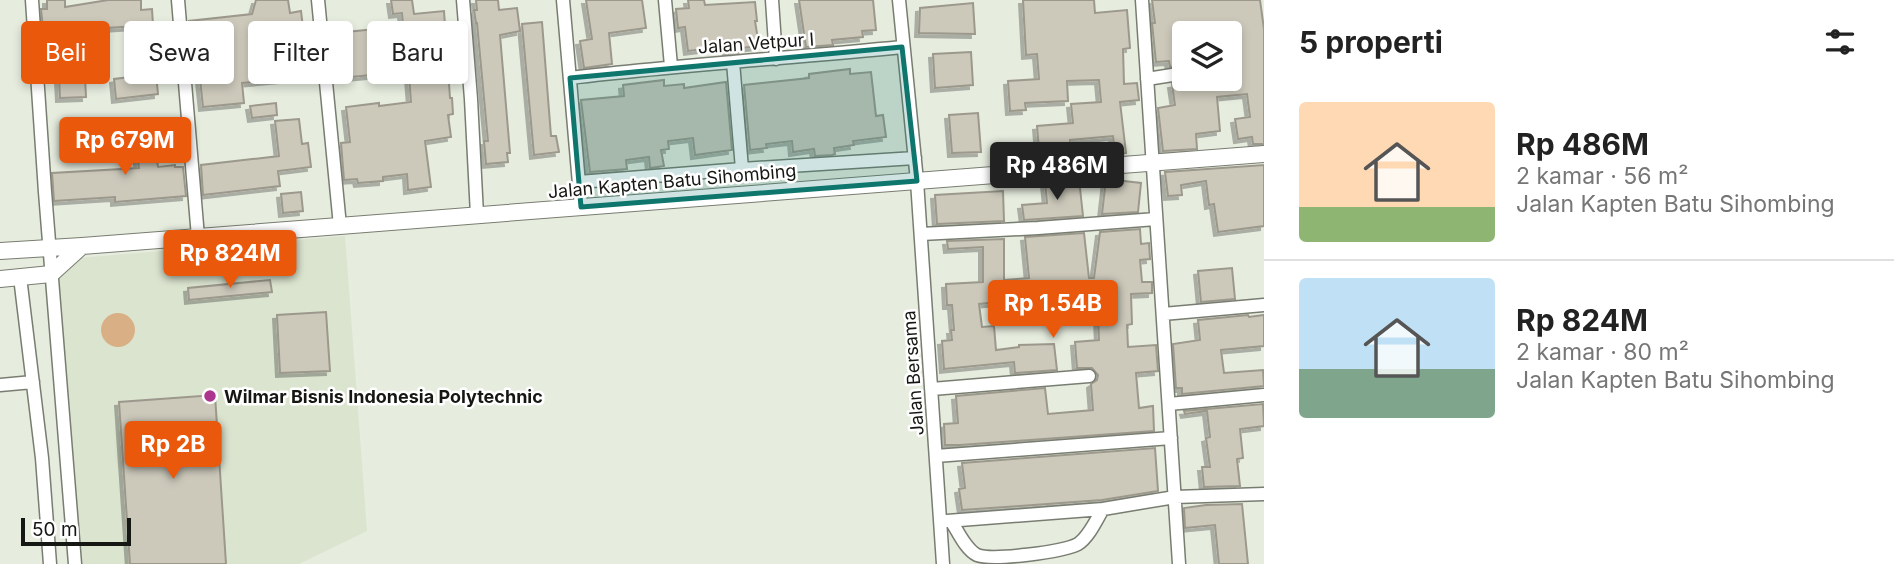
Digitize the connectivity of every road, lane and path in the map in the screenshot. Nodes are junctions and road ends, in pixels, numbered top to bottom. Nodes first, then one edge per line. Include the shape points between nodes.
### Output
1 (32, 0) edge
2 (178, 0) edge
3 (318, 0) edge
4 (463, 0) edge
5 (563, 0) edge
6 (665, 0) edge
7 (772, 0) edge
8 (899, 0) edge
9 (1142, 0) edge
10 (902, 47) junction
11 (776, 60) junction
12 (733, 62) junction
13 (671, 66) junction
14 (1172, 75) edge
15 (570, 78) junction
16 (1147, 79) junction
17 (1264, 153) edge
18 (915, 158) junction
19 (1152, 162) junction
20 (742, 169) junction
21 (917, 181) junction
22 (579, 182) junction
23 (581, 207) junction
24 (477, 215) junction
25 (1156, 219) junction
26 (340, 226) junction
27 (921, 234) junction
28 (198, 237) junction
29 (82, 246) junction
30 (50, 247) junction
31 (0, 251) edge
32 (51, 274) junction
33 (20, 278) junction
34 (0, 279) edge
35 (1264, 305) edge
36 (1163, 314) junction
37 (1089, 376) dead end
38 (33, 382) junction
39 (0, 385) edge
40 (932, 389) junction
41 (1264, 396) edge
42 (1169, 404) junction
43 (1171, 438) junction
44 (936, 456) junction
45 (1264, 494) edge
46 (1175, 497) junction
47 (1103, 509) junction
48 (945, 521) junction
49 (50, 564) edge
50 (75, 564) edge
51 (943, 564) edge
52 (1179, 564) edge

1 - 30 street
2 - 28 street
3 - 26 street
4 - 24 street
5 - 15 street
6 - 13 street
7 - 11 street
8 - 10 street, Jalan Bersama
9 - 16 street
10 - 11 street, Jalan Vetpur I
10 - 18 street, Jalan Bersama
11 - 12 street, Jalan Vetpur I
12 - 13 street, Jalan Vetpur I
12 - 20 street
13 - 15 street, Jalan Vetpur I
14 - 16 street
15 - 22 street
16 - 19 street
17 - 19 street, Jalan Kapten Batu Sihombing
18 - 20 street
18 - 21 street, Jalan Bersama
19 - 21 street, Jalan Kapten Batu Sihombing
19 - 25 street
20 - 22 street
21 - 23 street, Jalan Kapten Batu Sihombing
21 - 27 street, Jalan Bersama
22 - 23 street
23 - 24 street, Jalan Kapten Batu Sihombing
24 - 26 street, Jalan Kapten Batu Sihombing
25 - 27 street
25 - 36 street
26 - 28 street, Jalan Kapten Batu Sihombing
27 - 40 street, Jalan Bersama
28 - 29 street, Jalan Kapten Batu Sihombing
29 - 30 street, Jalan Kapten Batu Sihombing
29 - 32 street
30 - 31 street, Jalan Kapten Batu Sihombing
30 - 32 street
32 - 33 street
32 - 50 street
33 - 34 street
33 - 38 street
35 - 36 street
36 - 42 street
37 - 40 street
38 - 39 street
38 - 49 street
40 - 44 street, Jalan Bersama
41 - 42 street
42 - 43 street
43 - 44 street
43 - 46 street
44 - 48 street, Jalan Bersama
45 - 46 street
46 - 47 street
46 - 52 street
47 - 48 street
47 - 48 street via 1080,543 1009,556 978,555
48 - 51 street, Jalan Bersama

